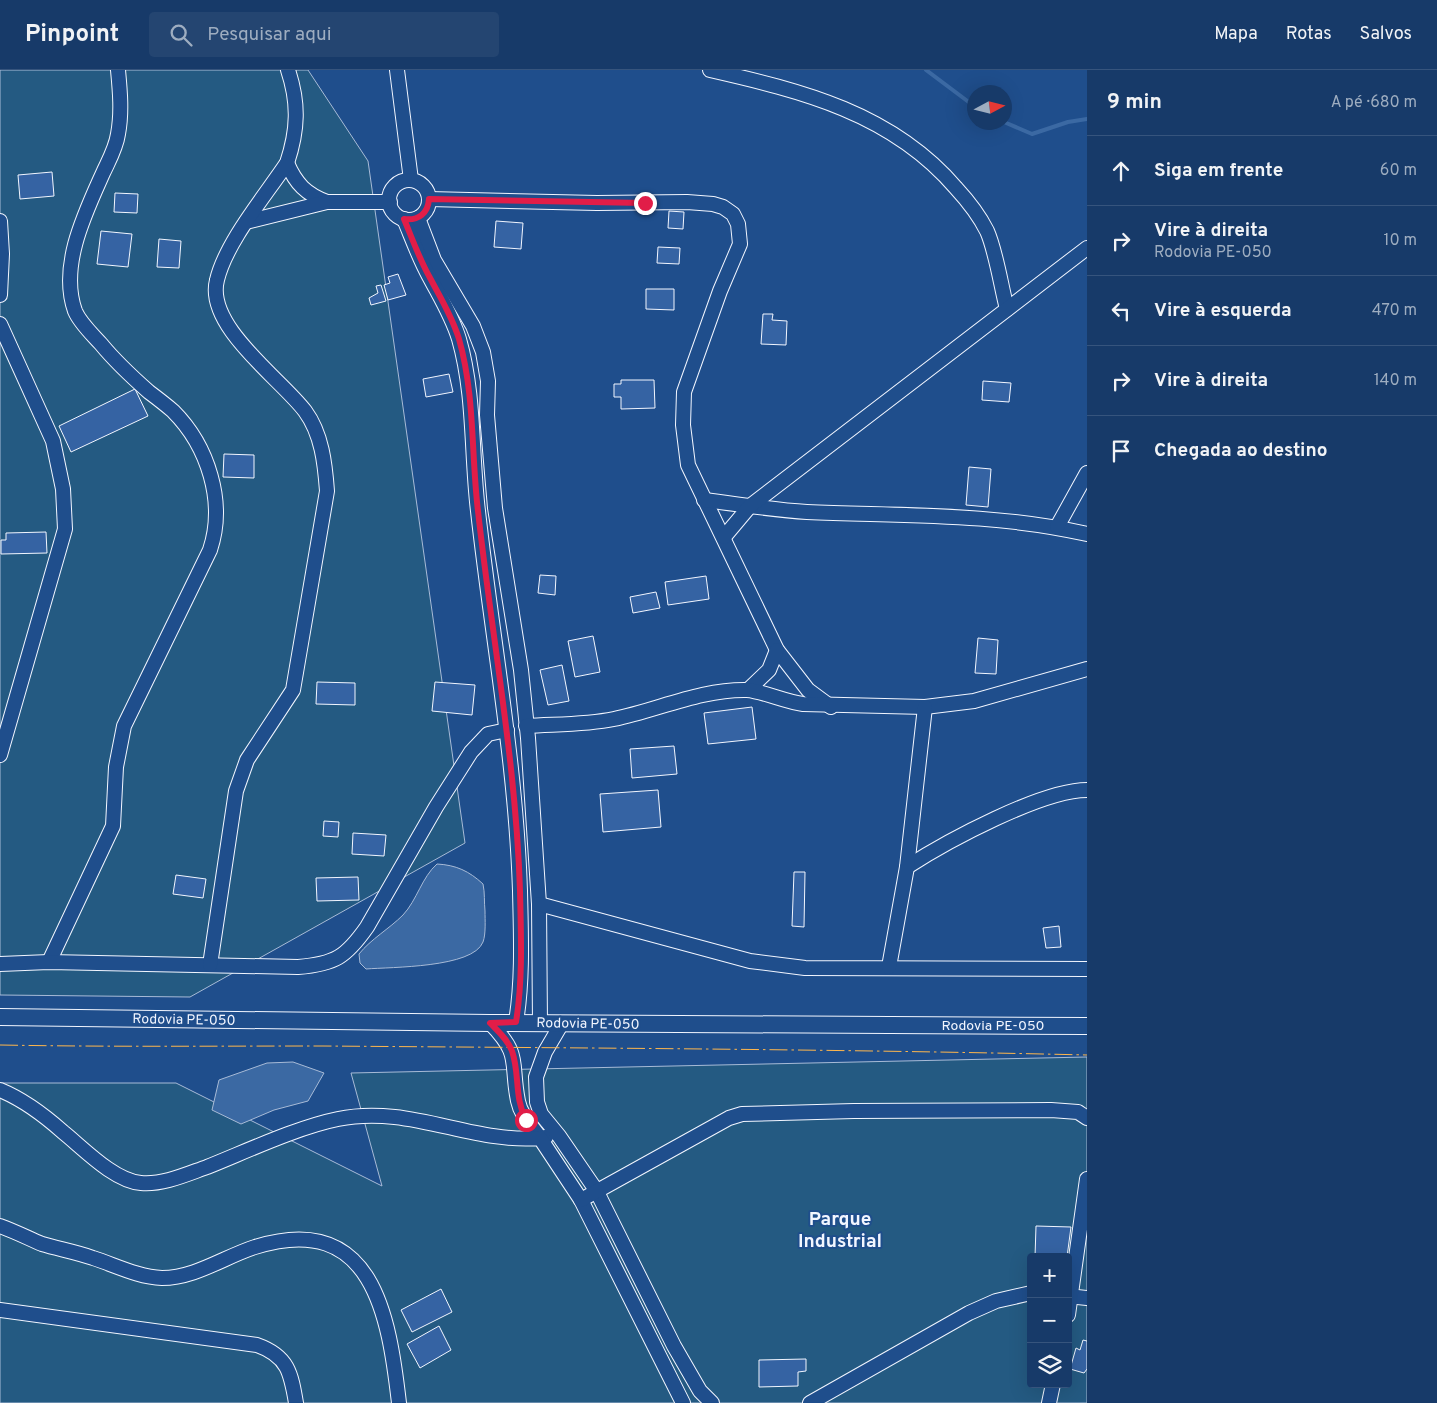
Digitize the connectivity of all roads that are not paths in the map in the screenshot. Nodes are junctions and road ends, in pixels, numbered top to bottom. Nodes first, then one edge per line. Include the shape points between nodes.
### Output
1 (118, 70) edge
2 (288, 70) edge
3 (397, 70) edge
4 (710, 70) edge
5 (287, 163) junction
6 (411, 180) junction
7 (429, 199) junction
8 (327, 202) junction
9 (390, 202) junction
10 (411, 219) junction
11 (0, 220) edge
12 (246, 222) junction
13 (1084, 256) edge
14 (0, 295) edge
15 (1007, 308) junction
16 (0, 324) edge
17 (1087, 472) edge
18 (704, 500) junction
19 (750, 506) junction
20 (1057, 527) junction
21 (1087, 534) edge
22 (724, 537) junction
23 (777, 650) junction
24 (1087, 669) edge
25 (748, 690) junction
26 (831, 707) junction
27 (925, 707) junction
28 (527, 726) junction
29 (507, 729) junction
30 (0, 756) edge
31 (1087, 790) edge
32 (908, 867) junction
33 (539, 904) junction
34 (521, 923) junction
35 (540, 924) junction
36 (49, 962) junction
37 (0, 964) edge
38 (210, 965) junction
39 (889, 967) junction
40 (1087, 969) edge
41 (521, 973) junction
42 (540, 973) junction
43 (0, 1017) edge
44 (516, 1022) junction
45 (540, 1022) junction
46 (490, 1023) junction
47 (562, 1023) junction
48 (1087, 1026) edge
49 (516, 1076) junction
50 (536, 1077) junction
51 (0, 1090) edge
52 (1087, 1118) edge
53 (559, 1136) junction
54 (540, 1138) junction
55 (1087, 1179) edge
56 (596, 1190) junction
57 (581, 1200) junction
58 (0, 1226) edge
59 (642, 1282) junction
60 (1072, 1282) edge
61 (625, 1290) junction
62 (1027, 1294) edge
63 (1072, 1296) edge
64 (1087, 1298) edge
65 (0, 1310) edge
66 (1052, 1388) edge
67 (296, 1403) edge
68 (399, 1403) edge
69 (683, 1403) edge
70 (712, 1403) edge
71 (810, 1403) edge
72 (1049, 1403) edge

1 - 36 street via 121,115 118,136 78,236 72,266 72,294 76,312 87,329 189,430 210,474 217,514 216,533 124,726 116,767 114,826
2 - 5 street via 297,111 296,134
3 - 6 street
4 - 15 street via 804,93 857,113 901,139 940,169 970,204 987,232
5 - 8 street via 299,185
5 - 12 street
6 - 7 street via 426,188
6 - 9 street via 396,186
7 - 10 street via 426,210
7 - 18 street via 687,202 713,204 733,214 738,224 740,244 684,392 683,425 688,465
8 - 9 street
8 - 12 street
9 - 10 street via 394,213
10 - 28 street via 473,326 483,352 488,382 487,415 495,508
10 - 29 street via 429,276 452,319 466,364 478,509
11 - 14 street
12 - 38 street via 220,267 216,282 218,305 247,350 305,412 316,432 327,491 293,690 248,760 236,791
13 - 15 street
15 - 19 street
16 - 30 street via 53,441 63,489 66,529
17 - 20 street
18 - 19 street
18 - 22 street
19 - 20 street via 786,511 895,514
19 - 22 street
20 - 21 street
22 - 23 street
23 - 25 street via 769,670
23 - 26 street via 808,690
24 - 27 street via 974,701
25 - 26 street via 784,701
25 - 28 street via 692,697 598,722
26 - 27 street
27 - 32 street
28 - 29 street
28 - 29 street
28 - 33 street
29 - 34 street via 517,824
29 - 38 street via 488,734 471,752 367,928 346,954 318,966
31 - 32 street via 1046,797 976,829
32 - 39 street
33 - 35 street
33 - 39 street via 750,961 804,968
34 - 35 street
34 - 41 street
35 - 42 street
36 - 37 street
36 - 38 street
39 - 40 street
41 - 42 street
41 - 44 street
42 - 45 street
43 - 46 main road, Rodovia PE-050
44 - 45 main road, Rodovia PE-050
44 - 46 main road, Rodovia PE-050
45 - 47 main road, Rodovia PE-050
46 - 49 street via 512,1051
47 - 48 main road, Rodovia PE-050
47 - 50 street via 545,1052
49 - 50 street
49 - 54 street via 521,1110
50 - 53 street via 537,1102
51 - 54 street via 61,1130 110,1169 140,1183 186,1174 338,1118 402,1116 517,1139
52 - 56 street via 1078,1112 1051,1110 742,1114
53 - 54 street
53 - 56 street
54 - 57 street
55 - 60 street
56 - 57 street
56 - 59 street
57 - 61 street
58 - 68 street via 48,1246 162,1278 196,1271 270,1243 310,1241 341,1250 363,1272 381,1303 388,1327
59 - 61 street
59 - 70 street via 689,1372
61 - 69 street
62 - 71 street via 996,1301 968,1313
63 - 64 street
65 - 67 street via 257,1345 270,1350 286,1365
66 - 72 street

